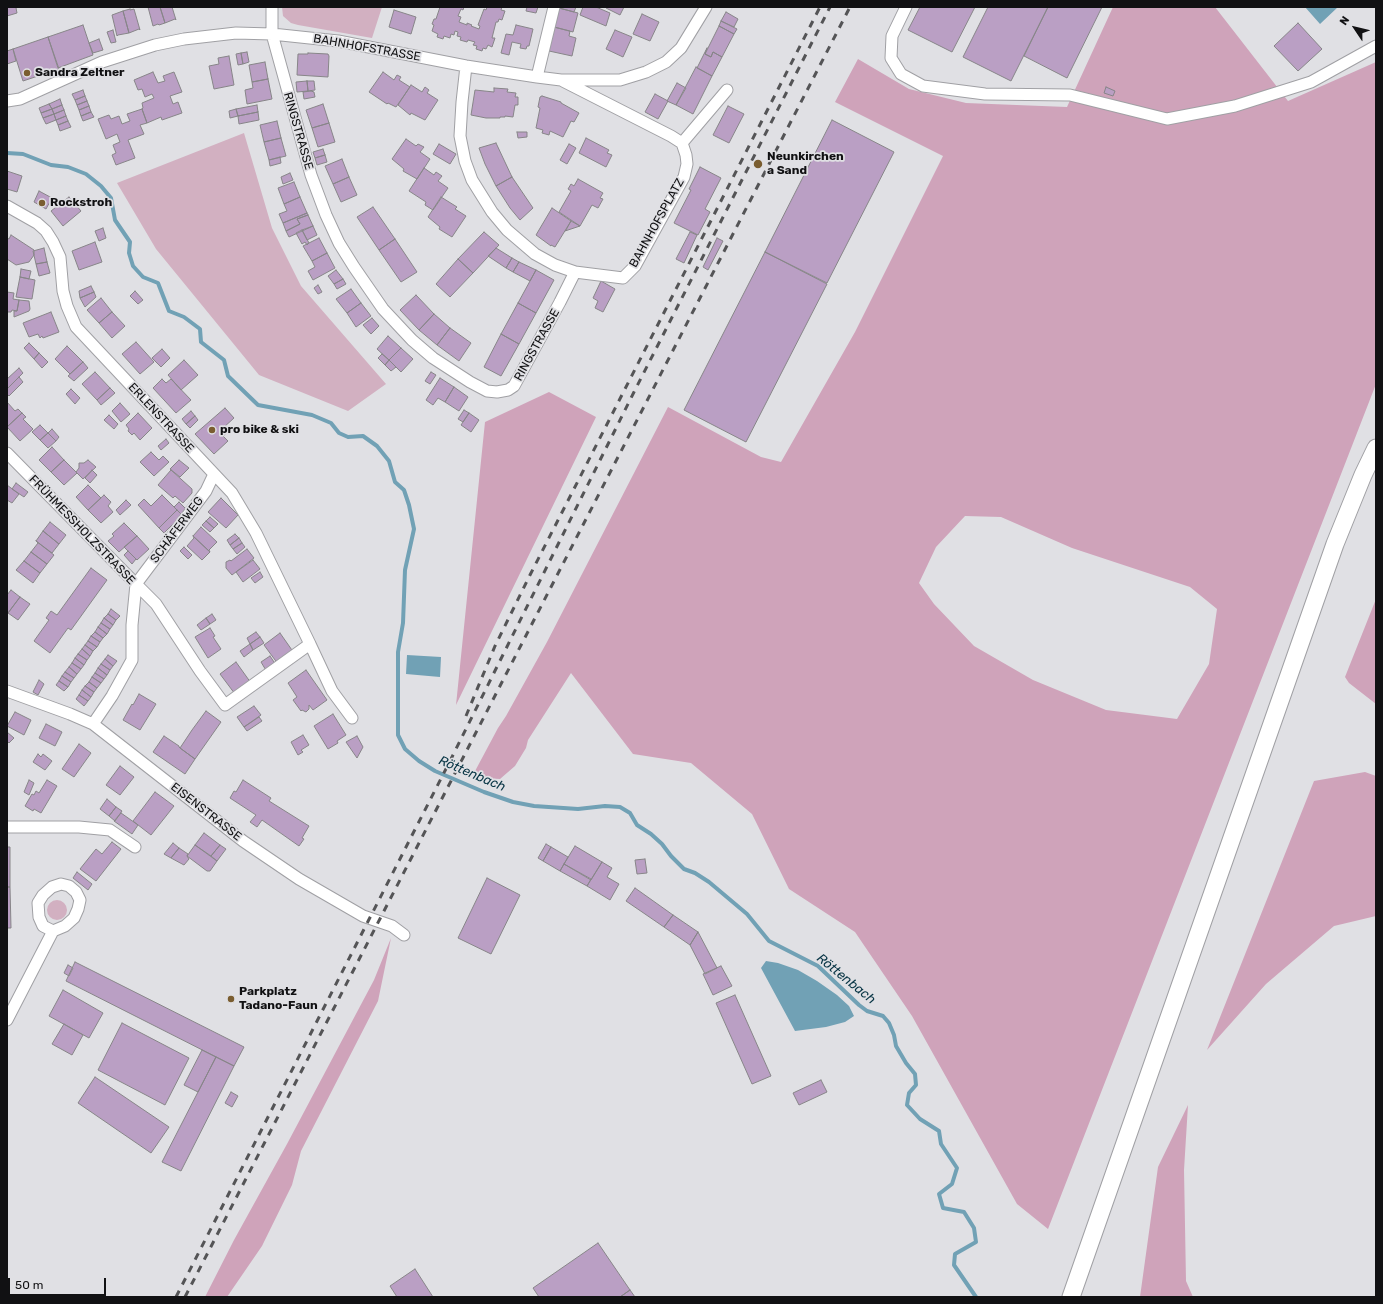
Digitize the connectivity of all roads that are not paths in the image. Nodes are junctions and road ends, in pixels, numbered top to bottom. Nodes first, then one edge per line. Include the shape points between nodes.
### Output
1 (272, 7) edge
2 (554, 7) edge
3 (706, 7) edge
4 (906, 7) edge
5 (272, 34) junction
6 (1376, 46) edge
7 (466, 66) junction
8 (536, 77) junction
9 (561, 80) junction
10 (727, 90) dead end
11 (7, 101) edge
12 (682, 143) junction
13 (7, 206) edge
14 (575, 272) junction
15 (1376, 448) edge
16 (7, 453) edge
17 (214, 474) junction
18 (136, 584) junction
19 (310, 644) junction
20 (7, 691) edge
21 (352, 718) dead end
22 (93, 724) junction
23 (7, 827) edge
24 (135, 847) dead end
25 (53, 931) dead end
26 (404, 935) dead end
27 (7, 1020) edge
28 (1071, 1297) edge

1 - 5 street, RINGSTRASSE
2 - 8 street
3 - 9 street, BAHNHOFSTRASSE via 681,48 659,66 620,80
4 - 6 street via 892,36 891,58 901,74 923,86 985,94 1070,95 1167,119 1235,106 1311,82
5 - 7 street, BAHNHOFSTRASSE via 338,41
5 - 11 street, BAHNHOFSTRASSE via 236,33 155,45 102,62 20,99
5 - 14 street, RINGSTRASSE via 311,175 339,243 383,309 433,358 487,391 508,390 514,386
7 - 8 street, BAHNHOFSTRASSE
7 - 14 street via 460,136 472,180 507,230 535,254
8 - 9 street, BAHNHOFSTRASSE
9 - 12 street
10 - 12 street
12 - 14 street, BAHNHOFSPLATZ via 687,164 684,177 635,266 623,278
13 - 17 street, ERLENSTRASSE via 38,223 53,242 60,257 67,306 76,327
15 - 28 main road via 1335,544
16 - 18 street, FRÜHMESSHOLZSTRASSE
17 - 18 street, SCHÄFERWEG via 206,491
17 - 19 street, ERLENSTRASSE via 232,493 256,533
18 - 19 street via 156,604 225,705
18 - 22 street, FRÜHMESSHOLZSTRASSE via 132,660
19 - 21 street, ERLENSTRASSE via 332,691
20 - 22 street, EISENSTRASSE
22 - 26 street, EISENSTRASSE via 243,841 299,879 363,916 392,926
23 - 24 street via 79,827 110,830
25 - 27 street

